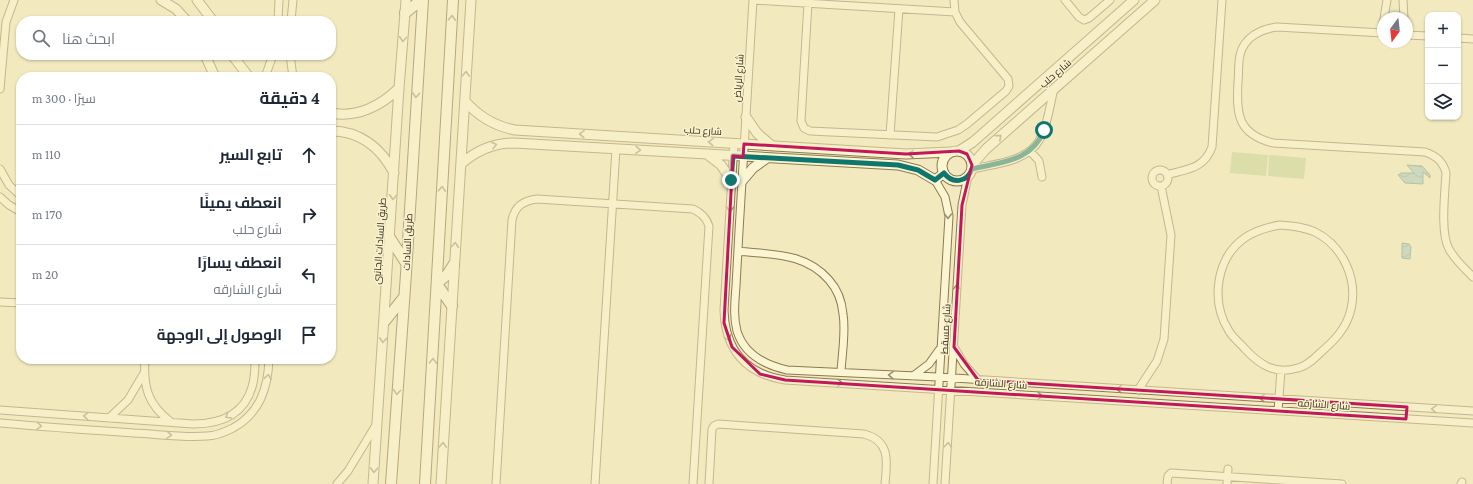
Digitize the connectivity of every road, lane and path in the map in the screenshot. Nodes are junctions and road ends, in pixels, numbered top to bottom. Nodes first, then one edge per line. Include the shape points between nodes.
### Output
1 (14, 0) edge
2 (161, 0) edge
3 (197, 0) edge
4 (280, 0) edge
5 (293, 0) edge
6 (406, 0) edge
7 (422, 0) edge
8 (453, 0) edge
9 (471, 0) edge
10 (753, 0) edge
11 (954, 0) edge
12 (1065, 0) edge
13 (1110, 0) edge
14 (1134, 0) edge
15 (1155, 0) edge
16 (1222, 0) edge
17 (1387, 0) edge
18 (1403, 0) edge
19 (808, 3) junction
20 (899, 8) junction
21 (955, 12) junction
22 (1385, 12) edge
23 (1404, 12) edge
24 (405, 13) junction
25 (182, 16) edge
26 (209, 16) edge
27 (278, 16) edge
28 (291, 16) edge
29 (1377, 33) edge
30 (1413, 35) edge
31 (1425, 36) edge
32 (1461, 38) edge
33 (1473, 39) edge
34 (207, 60) edge
35 (236, 60) edge
36 (271, 60) edge
37 (291, 60) edge
38 (213, 72) edge
39 (245, 72) edge
40 (267, 72) edge
41 (292, 72) edge
42 (399, 88) junction
43 (1054, 88) junction
44 (0, 89) edge
45 (465, 101) junction
46 (336, 113) edge
47 (746, 117) junction
48 (336, 132) edge
49 (890, 135) junction
50 (734, 143) junction
51 (744, 144) junction
52 (772, 146) junction
53 (616, 149) junction
54 (1030, 151) junction
55 (954, 152) junction
56 (708, 155) junction
57 (733, 156) junction
58 (743, 157) junction
59 (767, 158) junction
60 (461, 164) junction
61 (0, 169) edge
62 (971, 170) junction
63 (394, 173) junction
64 (944, 173) junction
65 (1167, 175) junction
66 (1042, 177) dead end
67 (731, 180) junction
68 (935, 180) junction
69 (742, 181) junction
70 (1161, 186) junction
71 (16, 191) edge
72 (0, 197) edge
73 (16, 199) edge
74 (612, 203) junction
75 (9, 205) junction
76 (16, 209) edge
77 (390, 238) junction
78 (738, 251) junction
79 (406, 263) junction
80 (454, 264) junction
81 (1473, 277) edge
82 (437, 284) junction
83 (404, 297) junction
84 (0, 302) edge
85 (16, 303) edge
86 (452, 306) junction
87 (385, 321) junction
88 (954, 347) junction
89 (940, 348) junction
90 (145, 364) edge
91 (254, 364) edge
92 (269, 364) edge
93 (1281, 370) junction
94 (144, 372) junction
95 (841, 372) junction
96 (913, 376) junction
97 (938, 378) junction
98 (952, 378) junction
99 (978, 380) junction
100 (938, 389) junction
101 (951, 390) junction
102 (1138, 390) junction
103 (1278, 399) junction
104 (1408, 407) junction
105 (0, 410) edge
106 (1278, 411) junction
107 (1473, 411) edge
108 (109, 418) junction
109 (1406, 419) junction
110 (172, 422) junction
111 (0, 423) edge
112 (1473, 423) edge
113 (193, 424) junction
114 (377, 425) junction
115 (192, 437) junction
116 (426, 472) junction
117 (1227, 477) edge
118 (1284, 482) edge
119 (1344, 482) edge
120 (337, 484) edge
121 (373, 484) edge
122 (391, 484) edge
123 (425, 484) edge
124 (433, 484) edge
125 (441, 484) edge
126 (496, 484) edge
127 (595, 484) edge
128 (693, 484) edge
129 (709, 484) edge
130 (885, 484) edge
131 (933, 484) edge
132 (945, 484) edge
133 (1167, 484) edge

1 - 44 street via 6,22
2 - 25 street
3 - 26 street
4 - 27 street
5 - 28 street
6 - 24 street, طريق السادات الجانبى
7 - 24 main road
7 -> 79 main road, طريق السادات
82 -> 8 main road
45 -> 9 street
10 - 19 street
10 - 47 street, شارع الرياض
11 - 21 street
12 - 13 street via 1084,20
14 - 55 street, شارع حلب via 973,142
15 - 43 street, شارع حلب
16 - 65 street via 1212,147 1200,164
17 - 22 street
18 - 23 street
19 - 20 street
19 - 49 street via 802,125 810,131
20 - 21 street
20 - 49 street
21 - 49 street via 960,22 1008,79 1008,89 953,133 937,137
24 -> 42 street, طريق السادات الجانبى
29 - 81 street via 1277,26 1258,32 1247,42 1240,54 1237,104 1239,116 1252,135 1273,144 1425,152 1437,157 1446,173 1446,242 1451,253
30 - 31 street
32 - 33 street
34 - 38 street
35 - 39 street
36 - 40 street
37 - 41 street
42 - 46 street via 377,106 350,114
42 - 63 street, طريق السادات الجانبى
43 - 54 street via 1041,138
62 -> 43 street, شارع حلب via 986,149
50 -> 45 street, شارع حلب via 515,130 503,128 487,120
45 - 60 street
47 - 51 street, شارع الرياض
47 - 52 street via 757,133
48 - 63 street via 361,137 371,144 389,162
50 - 51 street, شارع حلب
50 - 57 street
51 - 52 street, شارع حلب
51 - 58 street, شارع الرياض
55 -> 52 street, شارع حلب via 906,154
53 -> 56 street
60 -> 53 street via 480,150 502,143
53 - 74 street
54 - 62 street via 1016,158
54 - 66 street via 1039,161
55 - 62 street via 970,157
55 - 64 street via 943,160
56 - 57 street
56 - 67 street via 722,165
57 - 58 street
57 - 67 street, شارع الشارقه
58 - 59 street
58 - 69 street, شارع الشارقه
59 - 68 street via 905,166
59 - 69 street via 753,168
80 -> 60 street
61 - 71 street
62 - 64 street via 960,180 955,181
88 -> 62 street, شارع مسقط via 962,205
63 -> 77 street, طريق السادات الجانبى
64 - 68 street
65 - 70 street via 1168,180
65 - 70 street via 1160,170 1153,174 1153,182
67 -> 100 street, شارع الشارقه via 724,323 732,348 740,358 760,374 772,378
68 -> 89 street, شارع مسقط via 945,197 948,216
69 - 78 street, شارع الشارقه
70 - 102 street via 1172,235 1164,339 1157,361
72 - 75 street
73 - 75 street
74 - 126 street via 536,199 526,201 513,212
74 - 127 street
74 - 128 street via 693,209 701,212 709,226
75 - 76 street
77 - 79 main road
77 - 87 street, طريق السادات الجانبى
78 - 95 street via 806,261 831,282 843,313
78 - 95 street, شارع الشارقه via 735,319 738,332 752,354 762,362 787,370
79 - 83 main road, طريق السادات
80 - 82 main road
80 - 86 street
82 - 86 main road
116 -> 82 main road
83 - 87 main road
83 -> 122 main road, طريق السادات
84 - 85 street
125 -> 86 street
87 -> 114 street, طريق السادات الجانبى
88 - 98 street, شارع مسقط
88 - 99 street
89 - 96 street via 929,364
89 - 97 street, شارع مسقط
90 - 94 street
91 -> 113 street via 252,387 247,399 239,408 218,422
115 -> 92 street via 221,433 244,420 253,411 266,388
93 - 93 street via 1300,368 1308,364 1335,340 1345,326 1353,295 1347,266 1331,243 1316,232 1298,226 1280,225 1262,228 1235,246 1220,273 1218,304 1222,319 1230,332 1262,365
93 - 103 street
94 - 108 street via 128,400
94 - 110 street via 154,407
96 -> 95 street, شارع الشارقه
96 - 97 street, شارع الشارقه
97 - 98 street, شارع الشارقه
97 - 100 street, شارع مسقط
98 - 99 street, شارع الشارقه
98 - 101 street, شارع مسقط
102 -> 99 street, شارع الشارقه
100 - 101 street, شارع الشارقه
100 - 131 street, شارع مسقط
101 -> 106 street, شارع الشارقه
132 -> 101 street, شارع مسقط
103 -> 102 street, شارع الشارقه
103 - 104 street, شارع الشارقه
103 - 106 street
107 -> 104 street, شارع الشارقه
104 - 109 street
108 -> 105 street
106 - 109 street, شارع الشارقه
108 - 110 street
109 - 112 street, شارع الشارقه
110 - 113 street
111 -> 115 street
113 - 115 street
114 - 120 street
114 -> 121 street, طريق السادات الجانبى
116 - 123 main road
116 - 124 main road
117 - 118 street
117 - 133 street via 1171,473
118 - 119 street
129 - 130 street via 712,429 718,424 870,436 879,441 886,454

